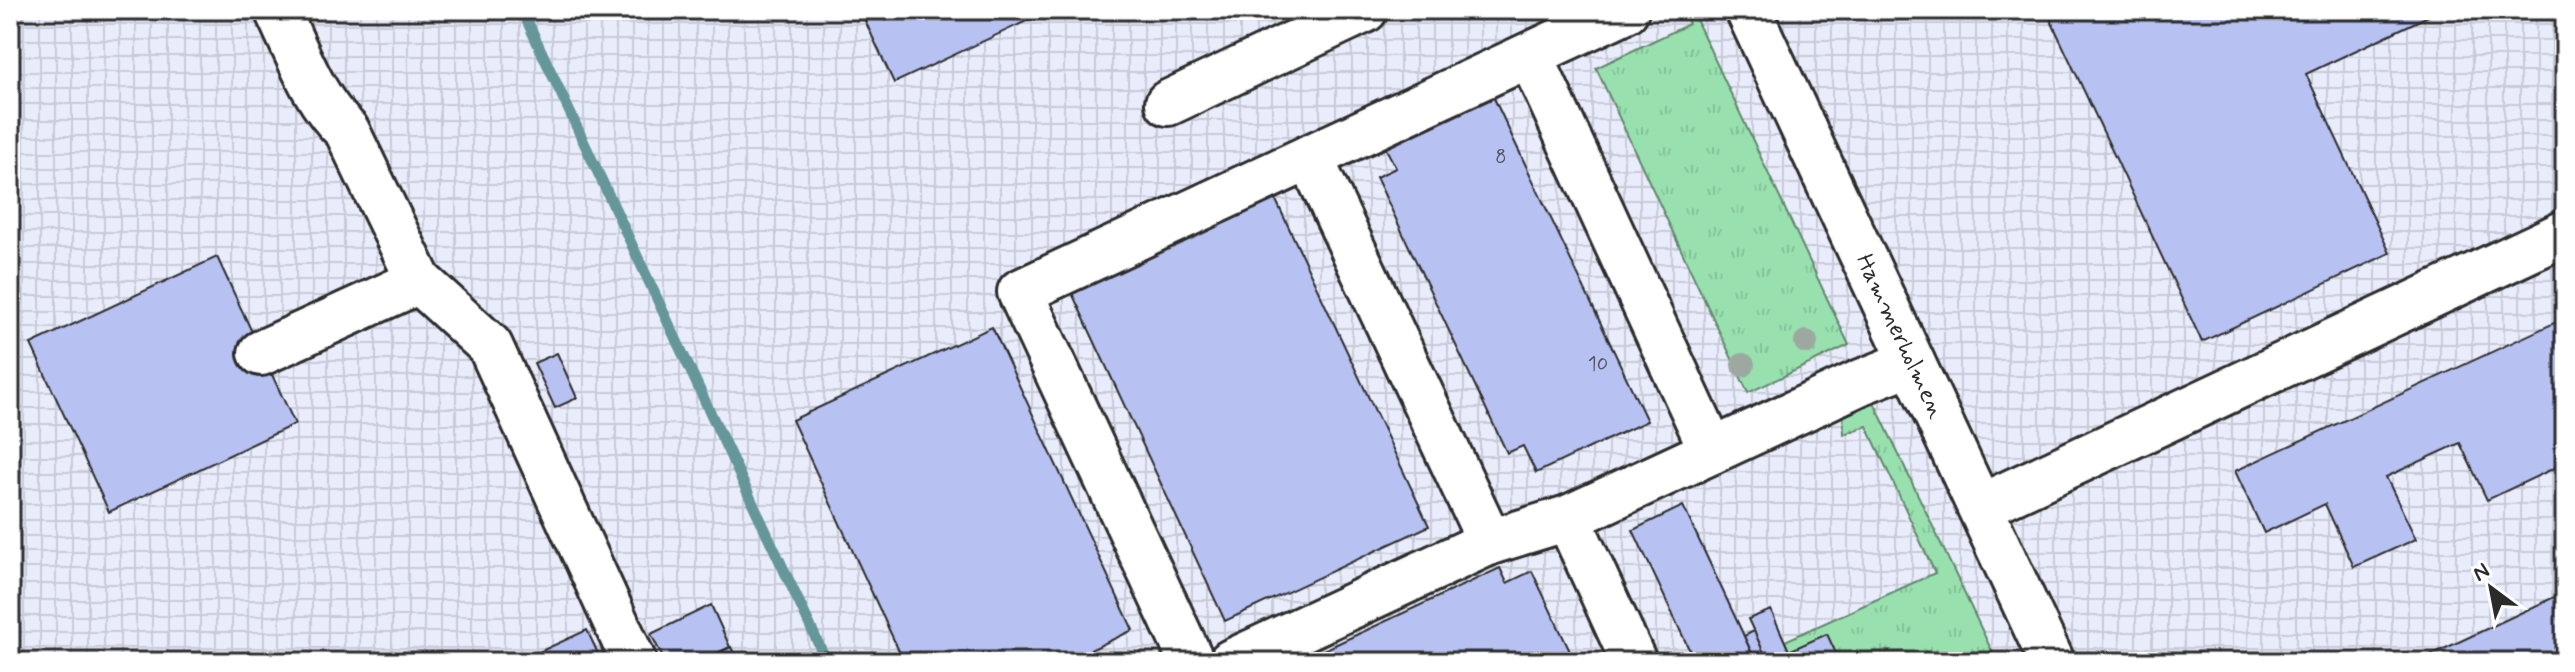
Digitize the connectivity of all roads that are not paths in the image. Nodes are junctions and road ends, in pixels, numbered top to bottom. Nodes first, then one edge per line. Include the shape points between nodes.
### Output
1 (277, 10) edge
2 (301, 10) edge
3 (1365, 10) edge
4 (1626, 10) edge
5 (1748, 10) edge
6 (1530, 55) junction
7 (1168, 103) dead end
8 (347, 131) junction
9 (1310, 157) junction
10 (2565, 233) edge
11 (413, 270) junction
12 (256, 341) dead end
13 (1912, 362) junction
14 (1712, 451) junction
15 (1980, 507) junction
16 (1568, 518) junction
17 (1490, 542) junction
18 (634, 662) edge
19 (1192, 662) edge
20 (1231, 662) edge
21 (1634, 662) edge
22 (2052, 662) edge

1 - 8 street via 316,91
2 - 8 street via 348,113
3 - 7 street
4 - 6 street
5 - 13 street, Hammerholmen
6 - 9 street
6 - 14 street
8 - 11 street
9 - 17 street
9 - 19 street via 1020,292
10 - 15 street
11 - 12 street
11 - 18 street via 490,346
13 - 14 street
13 - 15 street, Hammerholmen
14 - 16 street
15 - 22 street, Hammerholmen
16 - 17 street
16 - 21 street
17 - 20 street

